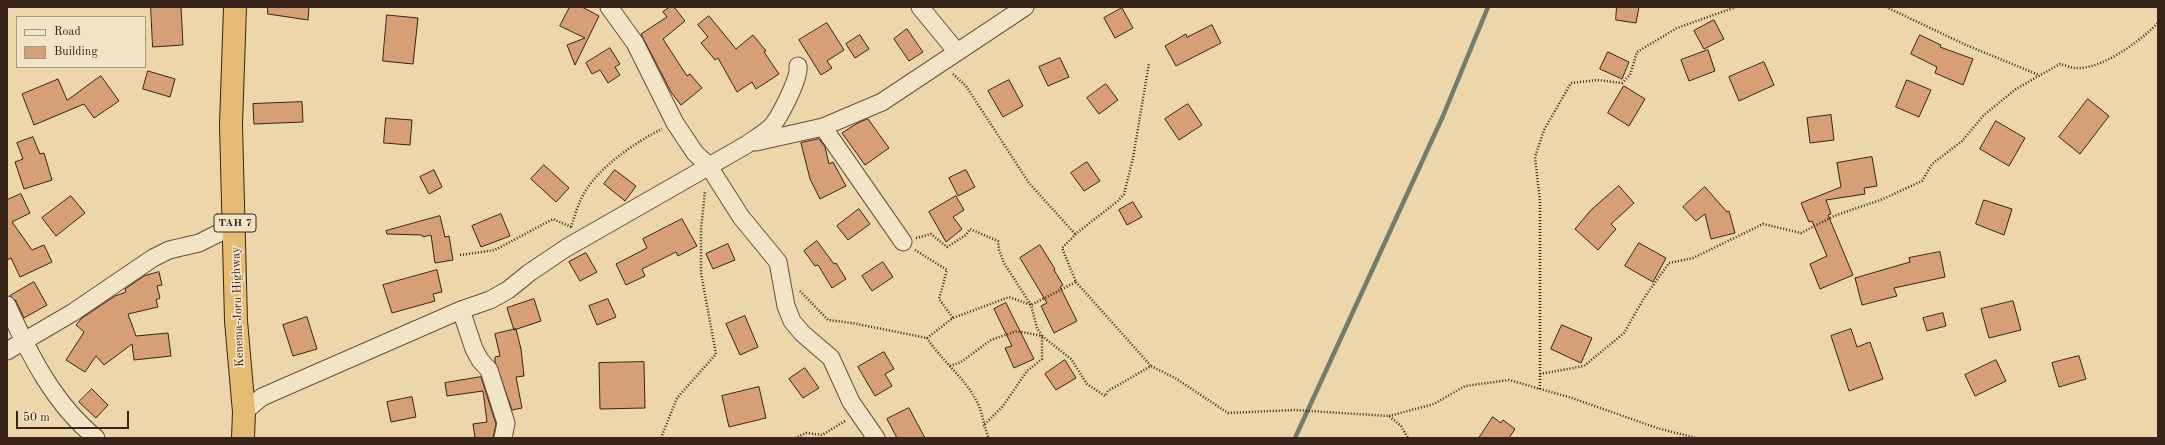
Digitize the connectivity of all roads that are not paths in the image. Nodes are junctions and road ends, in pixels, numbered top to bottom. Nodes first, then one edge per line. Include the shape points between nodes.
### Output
1 (235, 7) edge
2 (609, 7) edge
3 (920, 7) edge
4 (1025, 7) edge
5 (957, 52) junction
6 (798, 66) dead end
7 (823, 127) junction
8 (746, 145) junction
9 (708, 165) junction
10 (235, 225) junction
11 (902, 242) road end
12 (7, 305) edge
13 (461, 310) junction
14 (24, 341) junction
15 (7, 351) edge
16 (244, 412) junction
17 (96, 438) edge
18 (243, 438) edge
19 (503, 438) edge
20 (876, 438) edge

1 - 10 highway, Kenema-Joru Highway / TAH 7 via 231,125
2 - 9 street via 635,43 676,123 695,153
3 - 5 street
4 - 5 street
5 - 7 street via 882,102
6 - 8 street via 799,74 795,83 771,126
7 - 8 street
7 - 11 street
8 - 9 street
9 - 13 street via 566,248 508,290 490,300
9 - 20 street via 741,217 778,262 786,306 792,321 831,358 845,392
10 - 14 street via 199,243 169,250 153,258 78,309
10 - 16 highway, Kenema-Joru Highway / TAH 7 via 236,321
12 - 14 street
13 - 16 street via 262,397
13 - 19 street via 474,349 489,370 506,423
14 - 15 street
14 - 17 street via 53,393 70,414
16 - 18 highway, Kenema-Joru Highway / TAH 7

